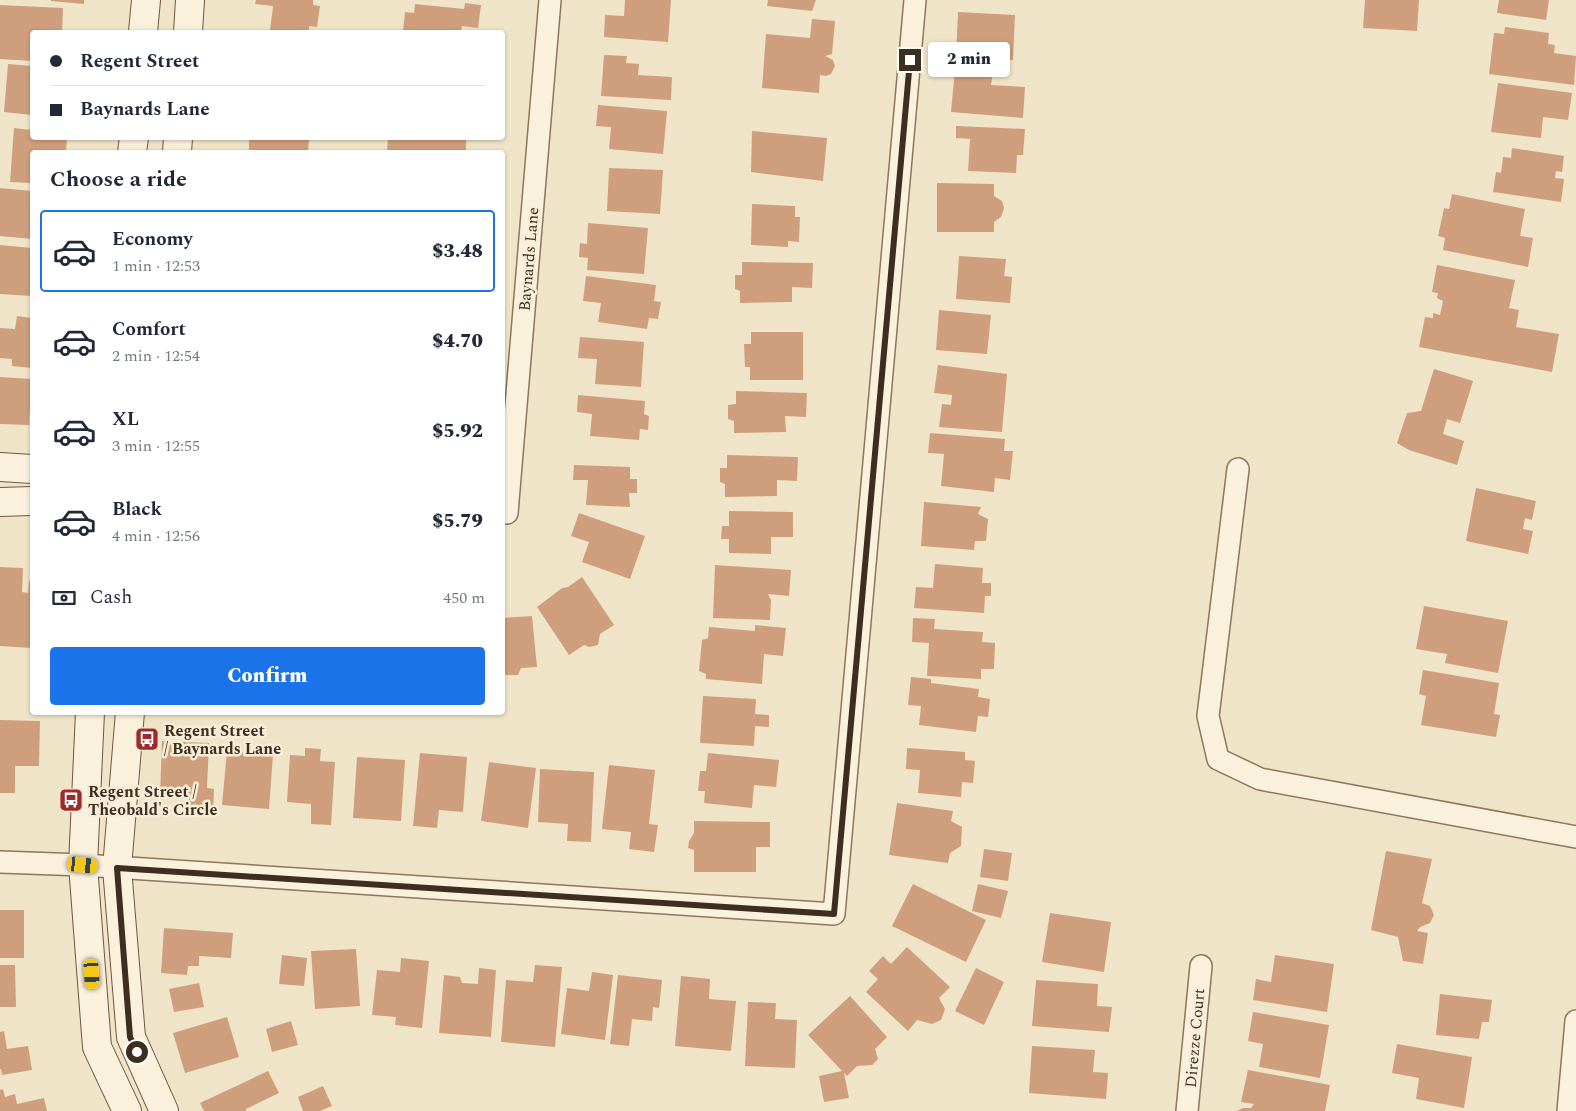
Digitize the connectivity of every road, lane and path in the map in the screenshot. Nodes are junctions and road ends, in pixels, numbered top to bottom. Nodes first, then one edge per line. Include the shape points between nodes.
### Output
1 (146, 0) edge
2 (190, 0) edge
3 (550, 0) edge
4 (915, 0) edge
5 (144, 30) edge
6 (188, 30) edge
7 (0, 467) edge
8 (1238, 469) dead end
9 (30, 470) edge
10 (30, 501) edge
11 (0, 502) edge
12 (505, 513) edge
13 (90, 715) edge
14 (130, 715) edge
15 (1576, 837) edge
16 (0, 862) edge
17 (83, 865) junction
18 (117, 868) junction
19 (1201, 966) dead end
20 (1576, 1020) edge
21 (127, 1111) edge
22 (164, 1111) edge
23 (1187, 1111) edge
24 (1568, 1111) edge

1 - 5 street
2 - 6 street
3 - 12 street, Baynards Lane
4 - 18 street via 834,914
7 - 9 street
8 - 15 street via 1208,716 1218,759 1260,779
10 - 11 street
13 - 17 street
14 - 18 street
16 - 17 street
17 - 18 street
17 - 21 street via 97,1047
18 - 22 street via 130,1037
19 - 23 street, Direzze Court
20 - 24 street

